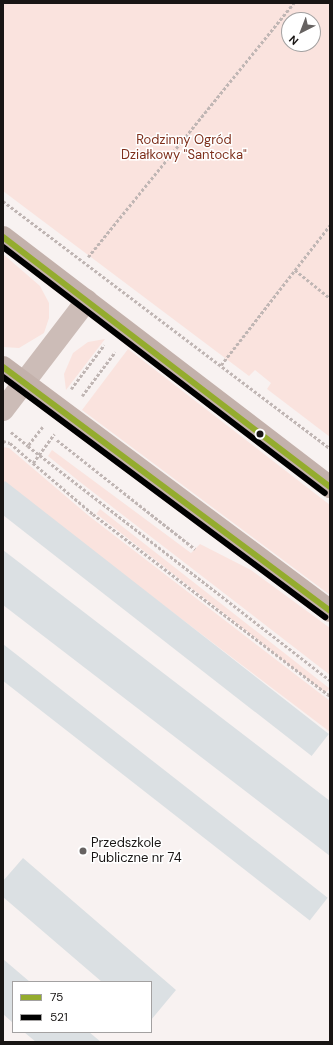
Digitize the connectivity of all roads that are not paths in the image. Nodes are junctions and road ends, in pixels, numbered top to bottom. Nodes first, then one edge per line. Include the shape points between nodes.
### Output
1 (3, 237) edge
2 (87, 300) junction
3 (3, 367) edge
4 (26, 384) junction
5 (4, 419) edge
6 (330, 487) edge
7 (330, 611) edge

1 - 2 street
2 - 4 street
2 - 6 street
3 - 4 street
4 - 5 street
4 - 7 street

